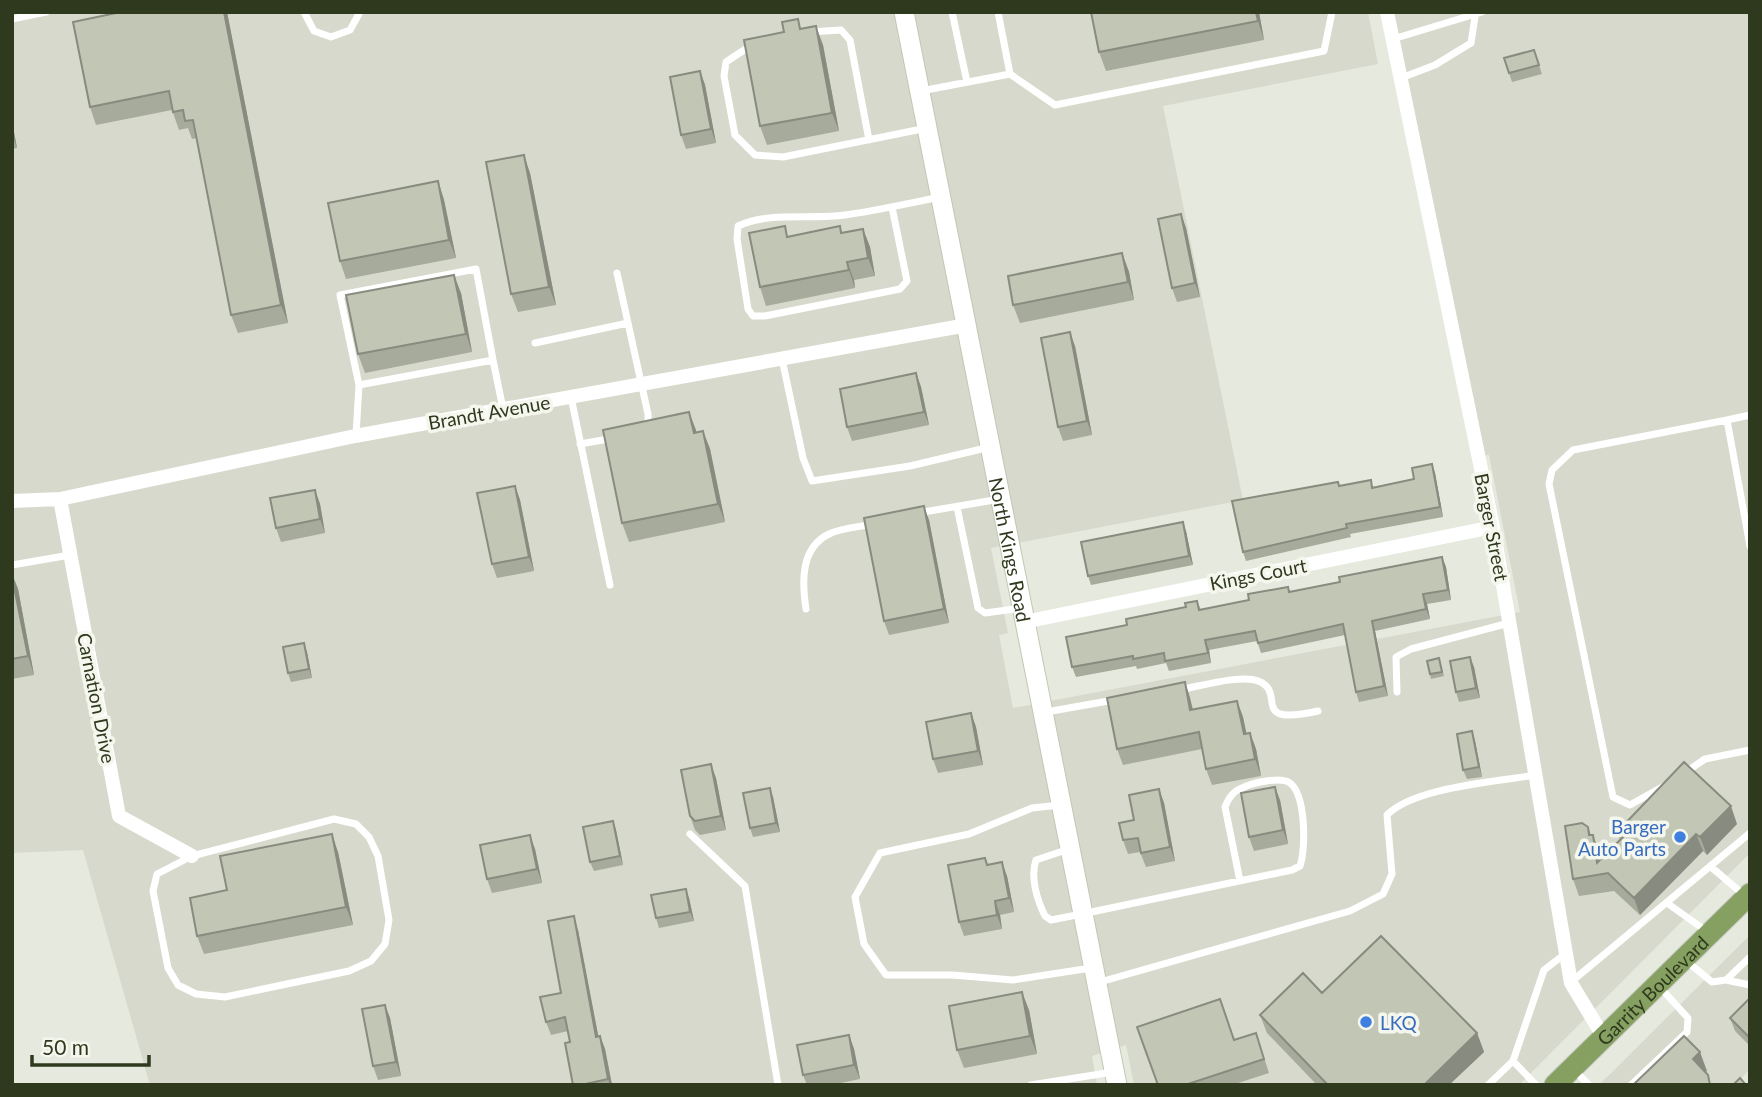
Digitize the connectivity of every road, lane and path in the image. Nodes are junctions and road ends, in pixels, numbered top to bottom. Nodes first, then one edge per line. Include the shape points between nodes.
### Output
1 (46, 12) edge
2 (304, 12) edge
3 (360, 12) edge
4 (904, 12) edge
5 (952, 12) edge
6 (998, 12) edge
7 (1332, 12) edge
8 (1387, 12) edge
9 (1478, 15) edge
10 (12, 19) edge
11 (802, 33) edge
12 (1393, 39) junction
13 (762, 40) edge
14 (1010, 74) junction
15 (1402, 78) junction
16 (967, 82) junction
17 (920, 92) junction
18 (928, 128) junction
19 (869, 140) junction
20 (942, 197) junction
21 (892, 206) junction
22 (617, 273) dead end
23 (628, 323) junction
24 (967, 325) junction
25 (535, 343) dead end
26 (782, 359) junction
27 (493, 360) junction
28 (642, 384) junction
29 (359, 385) junction
30 (571, 397) junction
31 (503, 409) junction
32 (1750, 415) edge
33 (1727, 420) junction
34 (643, 432) edge
35 (355, 436) junction
36 (618, 437) edge
37 (580, 444) junction
38 (990, 447) junction
39 (60, 499) junction
40 (1000, 499) junction
41 (12, 501) edge
42 (957, 507) junction
43 (905, 517) edge
44 (879, 523) edge
45 (1493, 527) junction
46 (1750, 547) edge
47 (70, 555) junction
48 (12, 565) edge
49 (610, 586) dead end
50 (806, 609) dead end
51 (1022, 615) junction
52 (1509, 623) junction
53 (1168, 691) edge
54 (1397, 692) dead end
55 (1129, 698) edge
56 (1318, 711) dead end
57 (1042, 713) junction
58 (1750, 750) edge
59 (1535, 775) junction
60 (1060, 805) junction
61 (1750, 833) edge
62 (690, 834) dead end
63 (1069, 849) junction
64 (192, 856) junction
65 (1710, 866) junction
66 (1240, 881) junction
67 (1748, 895) edge
68 (1667, 902) junction
69 (1082, 914) junction
70 (1711, 934) junction
71 (1566, 953) junction
72 (1750, 957) edge
73 (1684, 960) junction
74 (1094, 975) junction
75 (1726, 980) junction
76 (1571, 983) junction
77 (1657, 984) junction
78 (1750, 985) edge
79 (1603, 1036) junction
80 (1513, 1061) junction
81 (1571, 1067) junction
82 (1115, 1079) edge
83 (778, 1085) edge
84 (1031, 1085) edge
85 (1488, 1085) edge
86 (1536, 1085) edge
87 (1555, 1085) edge
88 (1589, 1085) edge
89 (1631, 1085) edge

1 - 10 lane
2 - 3 lane via 314,30 331,37 350,30
4 - 17 street, North Kings Road
5 - 16 lane
6 - 14 lane
7 - 14 lane via 1324,51 1055,104
8 - 12 street, Barger Street
9 - 12 lane
9 - 15 lane via 1471,43 1436,65
11 - 19 lane via 841,30 850,40
12 - 15 street, Barger Street
13 - 19 lane via 726,62 724,76 735,135 746,148 755,155 783,157
14 - 16 lane
15 - 45 street, Barger Street
16 - 17 lane
17 - 18 street, North Kings Road
18 - 19 lane
18 - 20 street, North Kings Road
20 - 21 lane
20 - 24 street, North Kings Road
21 - 21 lane via 845,215 749,220 738,226 748,309 753,316 900,289 907,281
22 - 23 lane
23 - 25 lane
23 - 28 lane
24 - 26 street, Brandt Avenue
24 - 38 street, North Kings Road
26 - 28 street, Brandt Avenue
26 - 38 lane via 812,481 910,466
27 - 29 lane
27 - 29 lane via 476,269 340,295
27 - 31 lane
28 - 30 street, Brandt Avenue
28 - 34 lane via 650,428
29 - 35 lane
30 - 31 street, Brandt Avenue
30 - 37 lane
31 - 35 street, Brandt Avenue
32 - 33 lane
33 - 46 lane
33 - 58 lane via 1573,450 1552,470 1549,484 1613,797 1630,805 1705,759
35 - 39 street, Brandt Avenue
36 - 37 lane
37 - 49 lane
38 - 40 street, North Kings Road
39 - 41 street, Brandt Avenue
39 - 47 street, Carnation Drive
40 - 42 lane
40 - 51 street, North Kings Road
42 - 43 lane
42 - 51 lane via 978,608 985,613
44 - 50 lane via 828,534 810,552 801,578
45 - 51 street, Kings Court
45 - 52 street, Barger Street
47 - 48 lane
47 - 64 street, Carnation Drive via 119,816
51 - 57 street, North Kings Road
52 - 54 lane via 1396,657
52 - 59 street, Barger Street
53 - 56 lane via 1247,679 1261,681 1280,715 1289,718
55 - 57 lane
57 - 60 street, North Kings Road
59 - 71 street, Barger Street
59 - 74 lane via 1397,805 1387,815 1392,874 1382,894 1350,911
60 - 63 street, North Kings Road
60 - 74 lane via 1032,808 969,834 880,853 855,897 864,944 886,975 1013,980
61 - 65 lane
62 - 83 lane via 745,886
63 - 69 street, North Kings Road
63 - 69 lane via 1036,860 1033,870 1039,904 1051,920
64 - 64 lane via 157,874 153,891 168,968 178,985 197,995 225,997 349,971 371,961 385,944 389,920 378,856 369,836 356,824 334,818
65 - 67 lane
65 - 68 lane
66 - 66 lane via 1300,866 1304,827 1290,783 1282,780 1241,788 1224,807
66 - 69 lane
67 - 70 main road, Garrity Boulevard
68 - 70 lane
68 - 76 lane
69 - 74 street, North Kings Road
70 - 73 main road, Garrity Boulevard
71 - 76 street, Barger Street
71 - 80 lane via 1544,970
72 - 75 lane
73 - 75 lane via 1712,982
73 - 77 main road, Garrity Boulevard
74 - 82 street, North Kings Road
75 - 78 lane
76 - 79 street, Barger Street
77 - 79 main road, Garrity Boulevard
77 - 89 lane via 1689,1018 1689,1025
79 - 81 main road, Garrity Boulevard
80 - 85 lane
80 - 86 lane
81 - 87 main road, Garrity Boulevard
81 - 88 lane
82 - 84 lane

